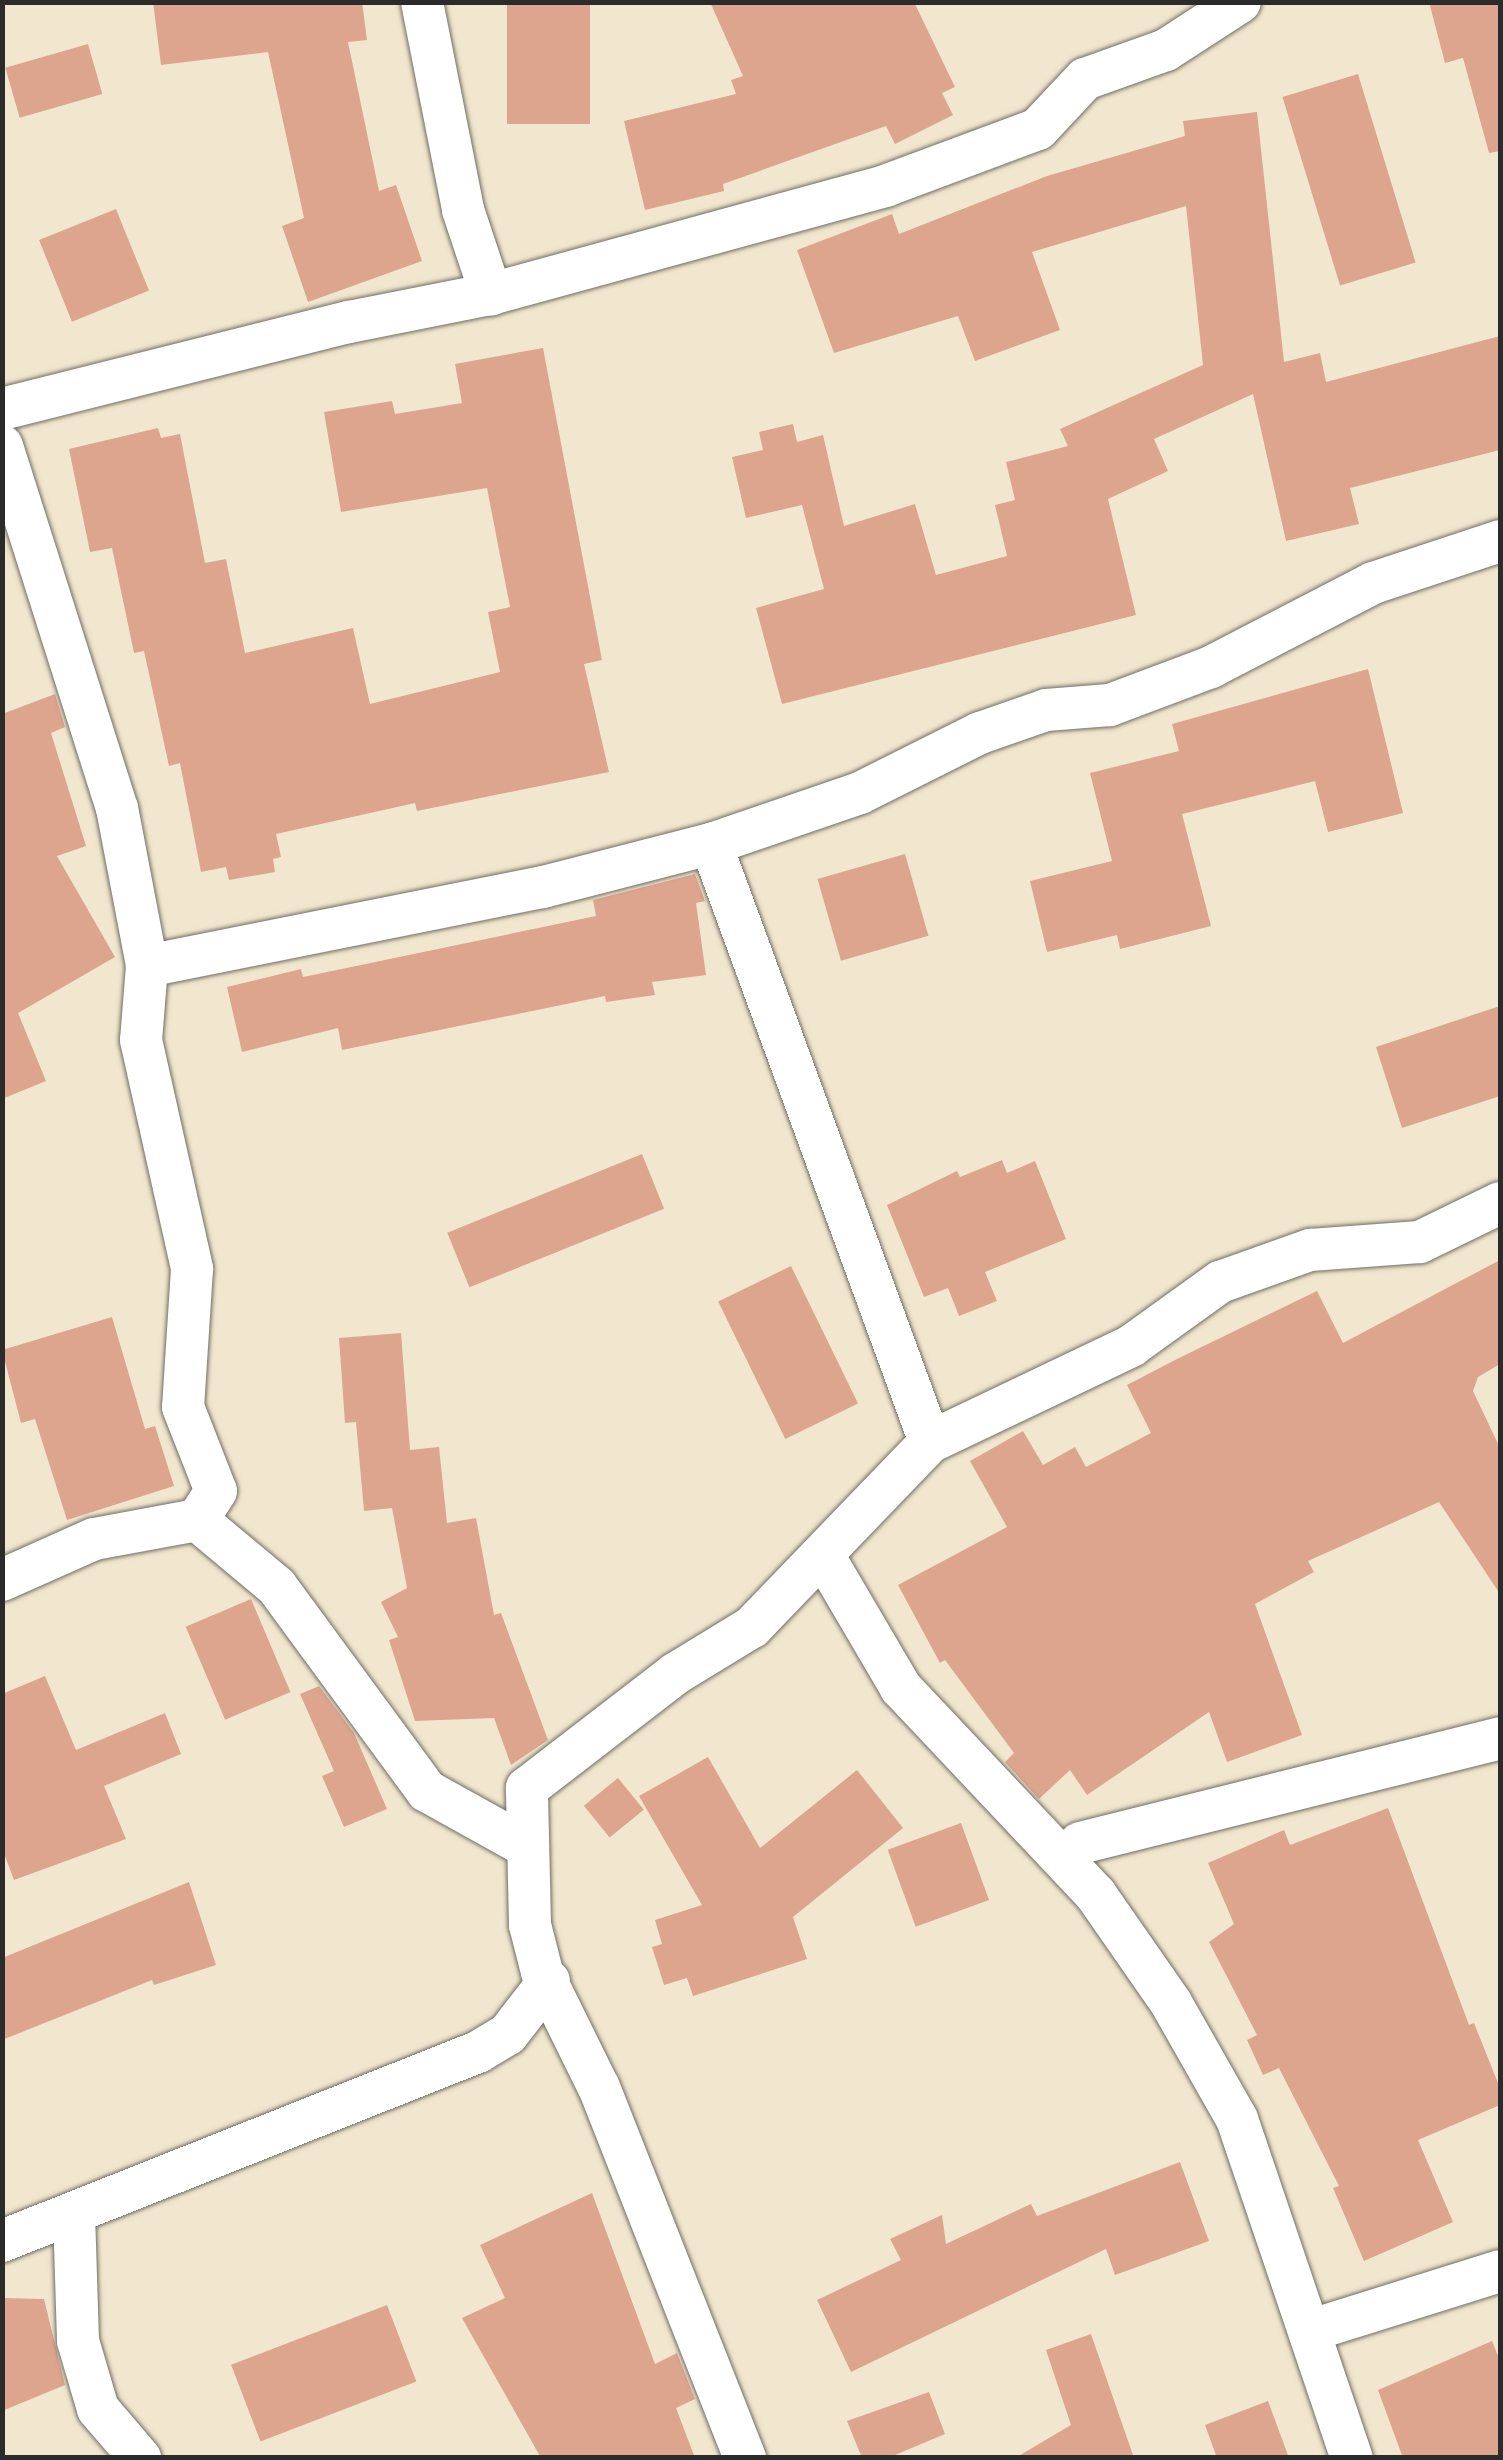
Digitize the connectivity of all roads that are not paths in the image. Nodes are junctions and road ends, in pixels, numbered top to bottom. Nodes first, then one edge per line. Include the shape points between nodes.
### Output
1 (422, 2) edge
2 (1240, 2) edge
3 (491, 294) junction
4 (2, 408) edge
5 (2, 446) edge
6 (1500, 541) edge
7 (711, 844) junction
8 (147, 966) junction
9 (1500, 1204) edge
10 (930, 1442) junction
11 (197, 1520) junction
12 (822, 1555) junction
13 (2, 1580) edge
14 (1500, 1738) edge
15 (1080, 1842) dead end
16 (526, 1846) junction
17 (549, 1982) junction
18 (74, 2213) junction
19 (2, 2241) edge
20 (1500, 2271) edge
21 (1312, 2330) junction
22 (140, 2458) edge
23 (745, 2458) edge
24 (1352, 2458) edge

1 - 3 street via 463,210
2 - 3 street via 1166,50 1085,80 1038,129 885,186
3 - 4 street
5 - 8 street via 117,808
6 - 7 street via 1373,583 1211,667 1110,704 1046,710 860,793
7 - 8 street via 543,887
7 - 10 street
8 - 11 street via 142,1040 192,1269 183,1407 216,1491
9 - 10 street via 1420,1242 1310,1250 1220,1282 1131,1346
10 - 12 street
11 - 13 street via 94,1538
11 - 16 street via 277,1587 427,1791
12 - 16 street via 752,1627 675,1674 527,1788
12 - 21 street via 901,1688 1096,1895 1170,2003 1237,2119
14 - 15 street
16 - 17 street via 530,1925
17 - 18 street via 508,2034 478,2052
17 - 23 street via 599,2088
18 - 19 street
18 - 22 street via 78,2342 98,2409
20 - 21 street
21 - 24 street

